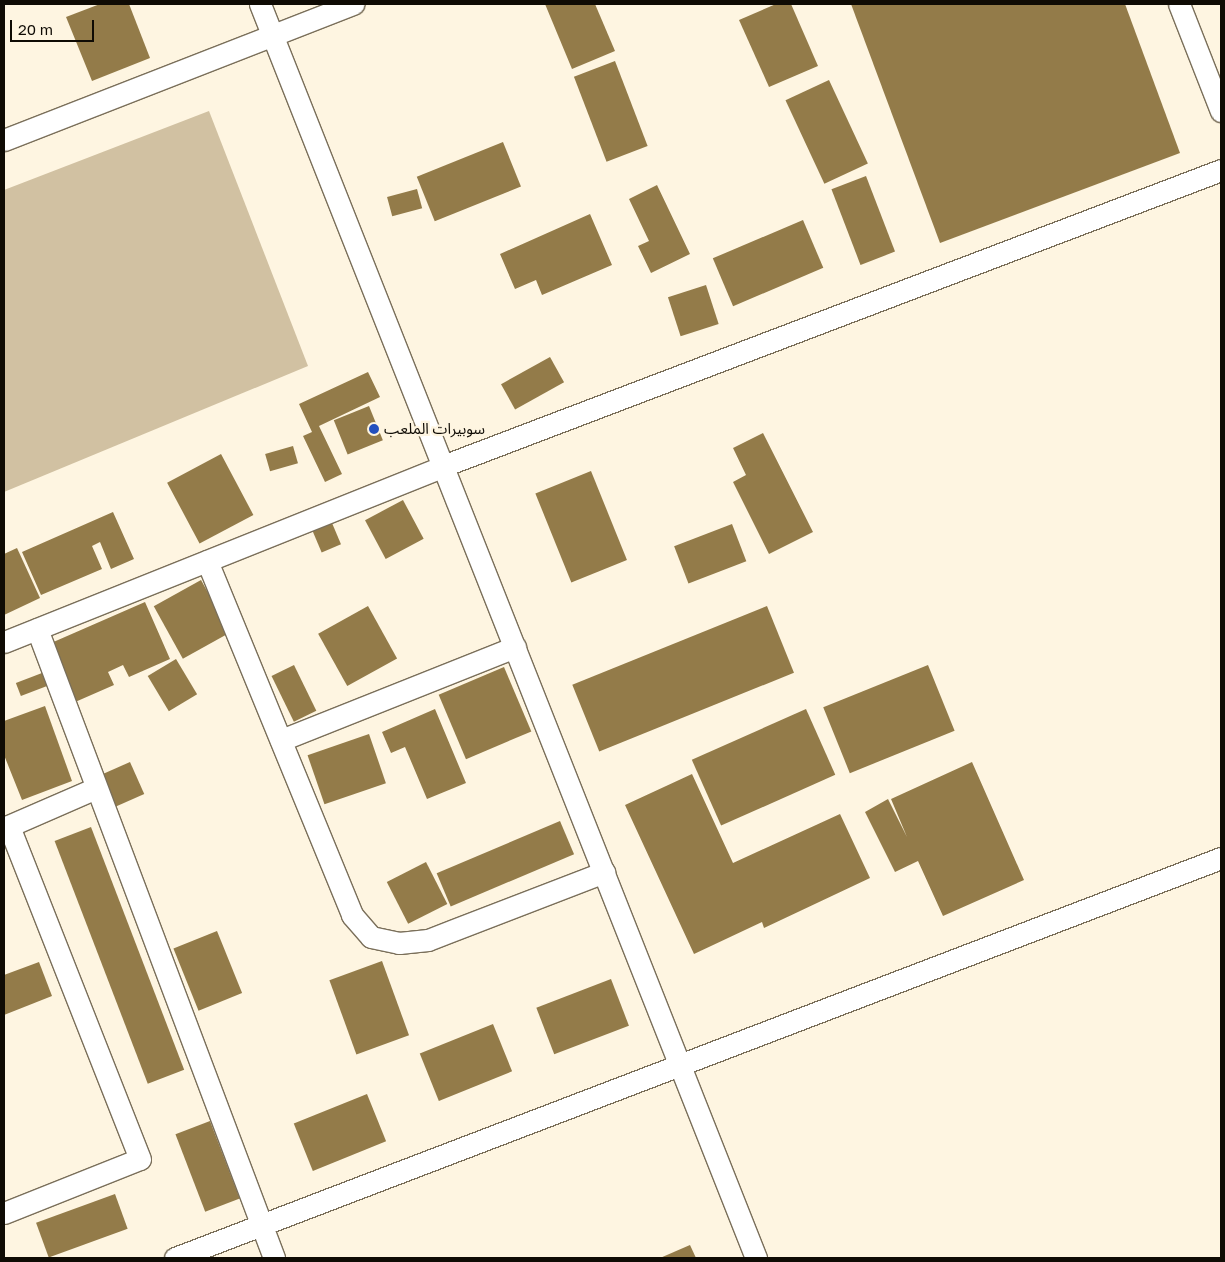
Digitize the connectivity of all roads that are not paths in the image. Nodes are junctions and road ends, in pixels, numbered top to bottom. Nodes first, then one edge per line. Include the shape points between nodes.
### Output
1 (260, 4) edge
2 (353, 4) edge
3 (1179, 4) edge
4 (273, 35) junction
5 (1221, 111) edge
6 (4, 140) edge
7 (1221, 170) edge
8 (444, 466) junction
9 (207, 561) junction
10 (37, 629) junction
11 (4, 642) edge
12 (515, 647) junction
13 (281, 740) junction
14 (96, 788) junction
15 (6, 827) edge
16 (1221, 858) edge
17 (604, 872) junction
18 (680, 1065) junction
19 (4, 1213) edge
20 (261, 1225) junction
21 (175, 1258) edge
22 (274, 1258) edge
23 (756, 1258) edge

1 - 4 street
2 - 4 street
3 - 5 street
4 - 6 street
4 - 8 street
7 - 8 street
8 - 9 street
8 - 12 street
9 - 10 street
9 - 13 street
10 - 11 street
10 - 14 street
12 - 13 street
12 - 17 street
13 - 17 street via 352,915 371,937 400,943 428,940
14 - 15 street
14 - 20 street
15 - 19 street via 140,1159
16 - 18 street
17 - 18 street
18 - 20 street
18 - 23 street
20 - 21 street
20 - 22 street

